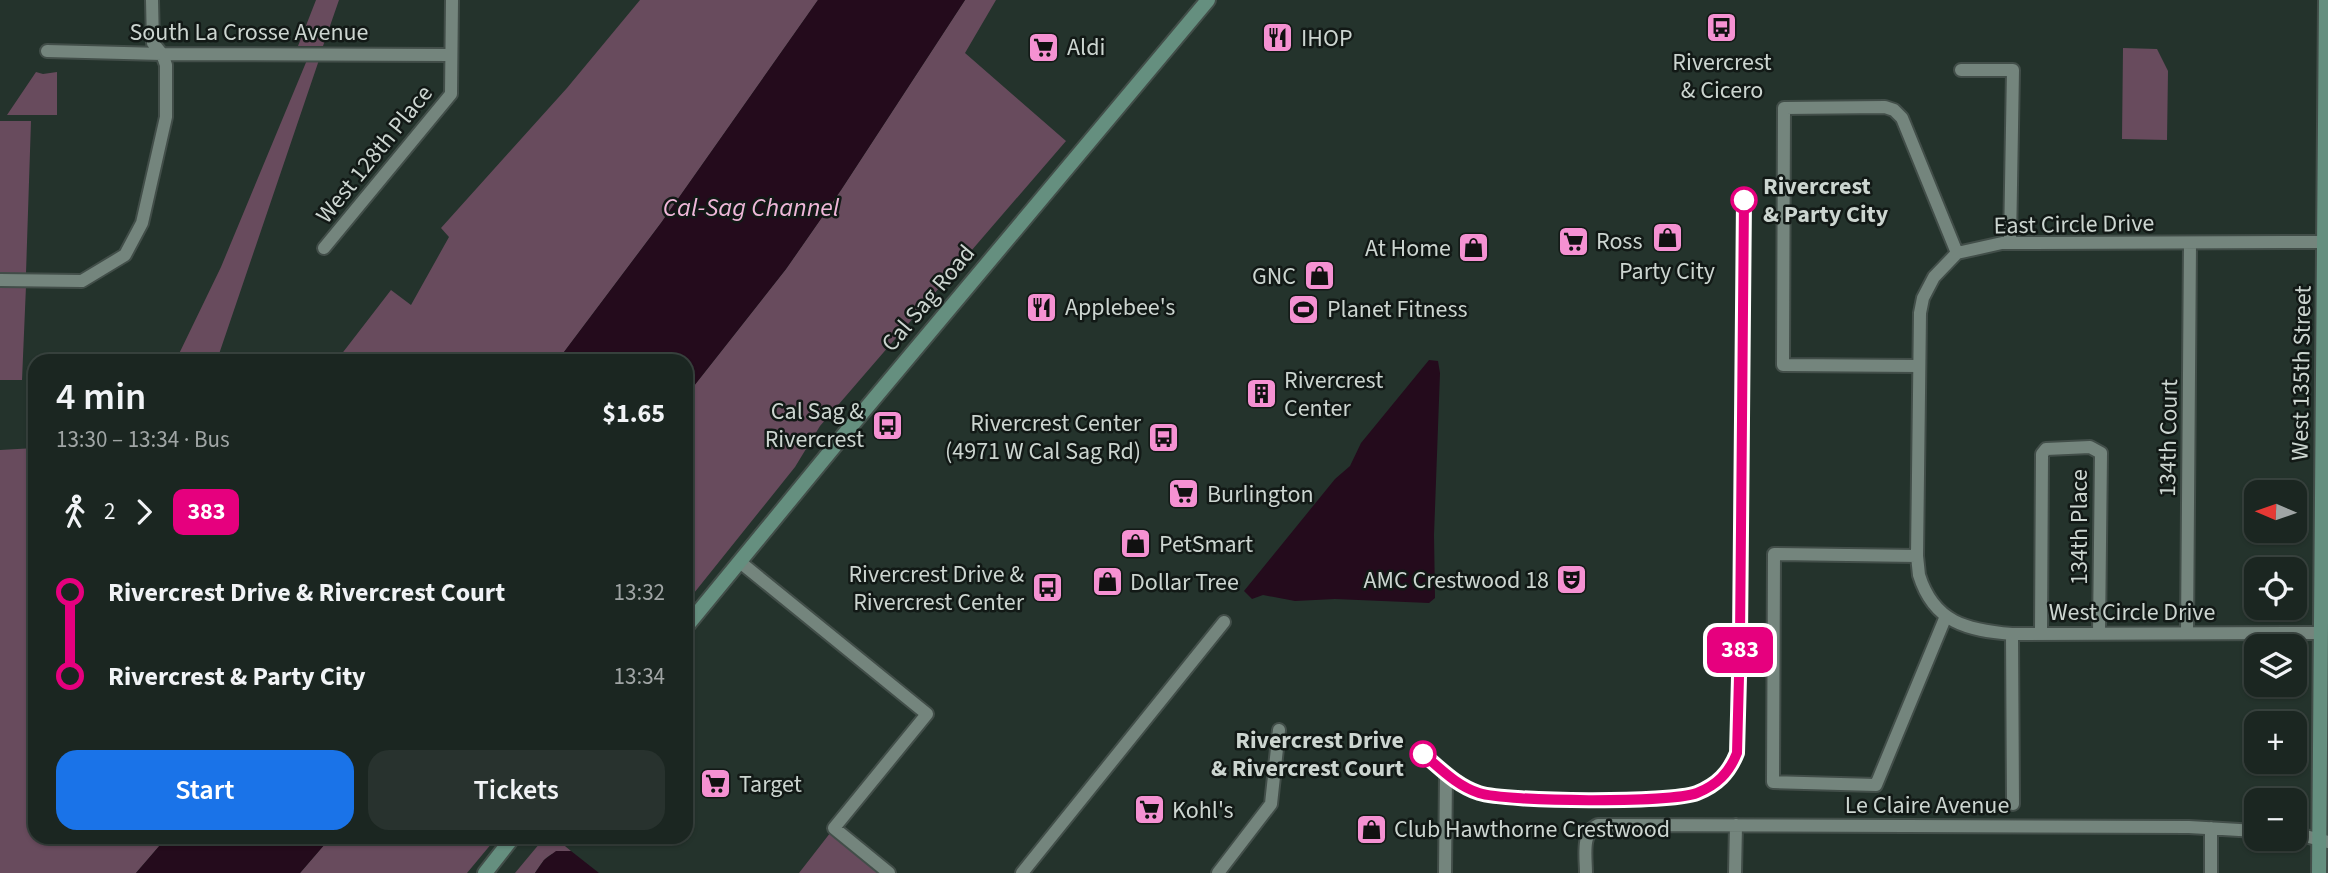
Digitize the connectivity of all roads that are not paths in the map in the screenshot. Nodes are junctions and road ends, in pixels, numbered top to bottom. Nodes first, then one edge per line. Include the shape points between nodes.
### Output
1 (152, 0) edge
2 (452, 0) edge
3 (1208, 0) edge
4 (2326, 0) edge
5 (47, 51) dead end
6 (162, 54) junction
7 (451, 55) junction
8 (1961, 69) dead end
9 (2325, 242) junction
10 (2010, 243) junction
11 (2190, 243) junction
12 (324, 248) dead end
13 (1957, 253) junction
14 (0, 280) edge
15 (1918, 366) junction
16 (2326, 446) edge
17 (1917, 556) junction
18 (740, 562) junction
19 (1946, 616) junction
20 (693, 619) edge
21 (1224, 622) dead end
22 (2099, 633) junction
23 (2187, 633) junction
24 (2321, 633) junction
25 (2012, 634) junction
26 (2041, 634) junction
27 (2325, 648) edge
28 (1279, 730) dead end
29 (1446, 775) dead end
30 (2013, 804) dead end
31 (1736, 825) junction
32 (2211, 828) junction
33 (2244, 830) edge
34 (2307, 836) edge
35 (2324, 841) edge
36 (508, 844) edge
37 (485, 873) edge
38 (889, 873) edge
39 (1022, 873) edge
40 (1218, 873) edge
41 (1445, 873) edge
42 (1586, 873) edge
43 (1735, 873) edge
44 (2211, 873) edge
45 (2319, 873) edge

1 - 6 street via 153,43
2 - 7 street, West 128th Place
3 - 18 street, Cal Sag Road
4 - 9 street, West 135th Street
5 - 6 street, South La Crosse Avenue
6 - 7 street, South La Crosse Avenue
6 - 14 street via 166,65 164,134 142,223 125,255 82,281
7 - 12 street, West 128th Place via 451,94
8 - 10 street via 2013,70
9 - 11 street, East Circle Drive
9 - 16 street, West 135th Street
10 - 11 street, East Circle Drive
10 - 13 street, East Circle Drive
11 - 23 street, 134th Court
13 - 15 street via 1934,277 1923,298
13 - 15 street via 1902,118 1894,110 1784,108 1783,365
15 - 17 street
16 - 24 street, West 135th Street
17 - 19 street via 1922,585
17 - 19 street via 1774,554 1773,782 1876,785
18 - 20 street, Cal Sag Road
18 - 38 street via 927,714 834,828
19 - 25 street, West Circle Drive via 1977,631
21 - 39 street
22 - 23 street, West Circle Drive
22 - 26 street, West Circle Drive
22 - 26 street, 134th Place via 2101,453 2090,447 2046,449 2042,454
23 - 24 street, West Circle Drive
24 - 27 street, West 135th Street
25 - 26 street, West Circle Drive
25 - 30 street
27 - 35 street, West 135th Street
28 - 40 street via 1271,804
29 - 41 street
31 - 32 street, Le Claire Avenue
31 - 42 street, Le Claire Avenue via 1591,827
31 - 43 street
32 - 33 street, Le Claire Avenue
32 - 44 street
34 - 35 street
35 - 45 street, West 135th Street
36 - 37 street

